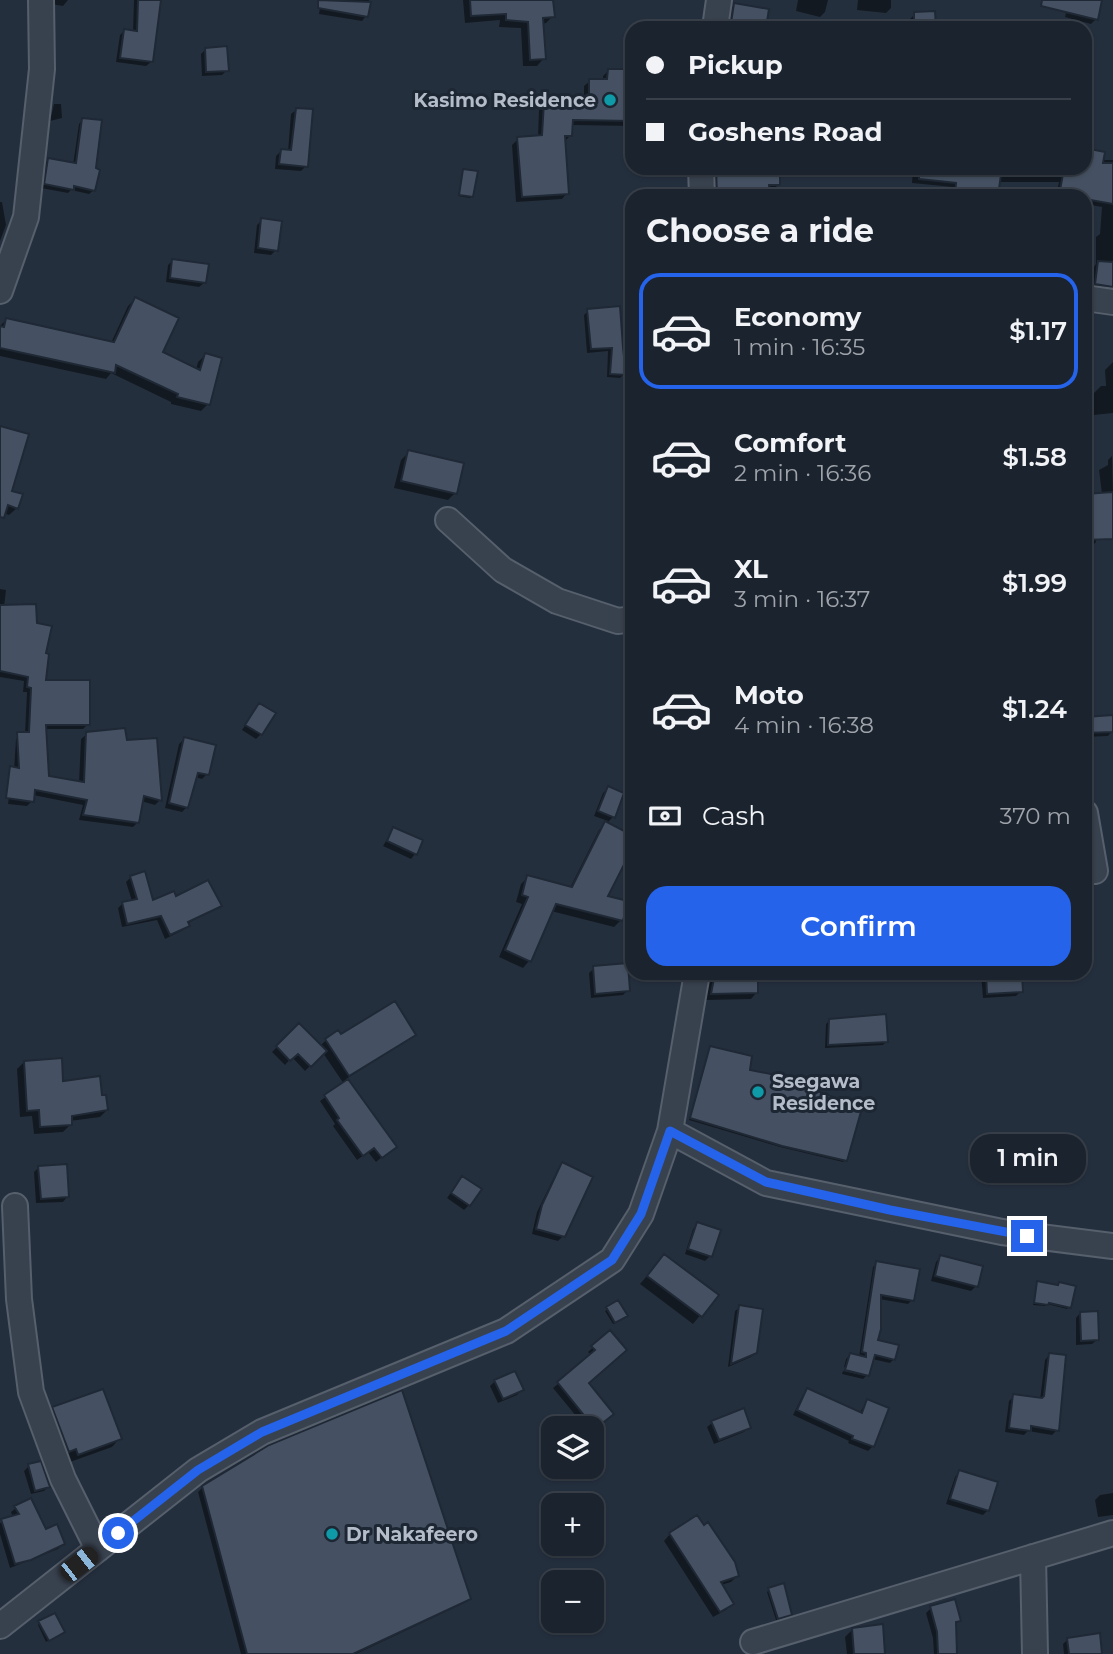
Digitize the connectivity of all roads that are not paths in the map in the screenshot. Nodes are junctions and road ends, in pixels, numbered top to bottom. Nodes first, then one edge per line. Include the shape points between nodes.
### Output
1 (41, 0) edge
2 (719, 0) edge
3 (716, 21) edge
4 (0, 291) edge
5 (1092, 299) edge
6 (1113, 302) edge
7 (448, 520) dead end
8 (625, 620) edge
9 (1092, 844) edge
10 (1098, 871) edge
11 (696, 980) edge
12 (670, 1131) junction
13 (15, 1206) dead end
14 (1113, 1246) edge
15 (1113, 1533) edge
16 (98, 1549) junction
17 (1033, 1557) junction
18 (0, 1626) edge
19 (754, 1642) dead end
20 (1035, 1654) edge

1 - 4 street via 42,69 26,217
2 - 3 street
5 - 6 street
7 - 8 street via 503,570 557,601
9 - 10 street
11 - 12 street
12 - 14 street via 766,1182 1002,1232
12 - 16 street via 641,1214 612,1260 506,1331 262,1432 198,1470
13 - 16 street via 19,1299 31,1392 63,1479
15 - 17 street
16 - 18 street
17 - 19 street
17 - 20 street

